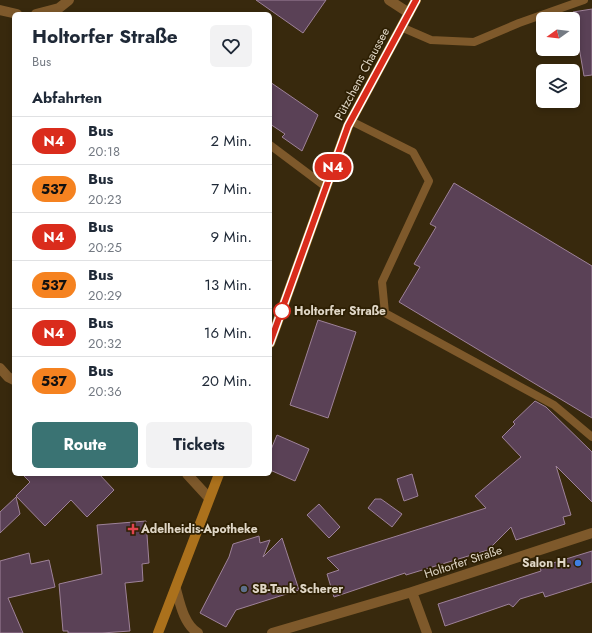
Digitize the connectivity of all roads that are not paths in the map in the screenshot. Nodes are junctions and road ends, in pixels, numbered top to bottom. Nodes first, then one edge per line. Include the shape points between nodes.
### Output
1 (69, 0) edge
2 (389, 0) edge
3 (416, 0) edge
4 (584, 0) edge
5 (0, 10) edge
6 (44, 12) edge
7 (12, 13) edge
8 (409, 13) junction
9 (401, 27) junction
10 (351, 121) junction
11 (272, 146) edge
12 (326, 187) junction
13 (272, 337) edge
14 (0, 368) edge
15 (11, 378) edge
16 (0, 384) edge
17 (592, 437) edge
18 (189, 476) edge
19 (218, 476) edge
20 (209, 498) junction
21 (592, 533) edge
22 (176, 589) junction
23 (412, 592) junction
24 (158, 633) edge
25 (198, 633) edge
26 (272, 633) edge
27 (427, 633) edge

1 - 6 street via 59,8
2 - 8 street
3 - 8 street, Pützchens Chaussee
4 - 9 lane via 474,42 431,40
5 - 7 street
8 - 9 street, Pützchens Chaussee
9 - 10 street, Pützchens Chaussee
10 - 12 street, Pützchens Chaussee
10 - 17 lane via 413,152 429,181 382,282 385,313 554,405
11 - 12 lane
12 - 13 street, Pützchens Chaussee
14 - 15 street
15 - 16 street
18 - 20 street
19 - 20 street
20 - 22 street
21 - 23 street, Holtorfer Straße
22 - 24 street
22 - 25 street via 183,613 193,630
23 - 26 street, Holtorfer Straße
23 - 27 street

